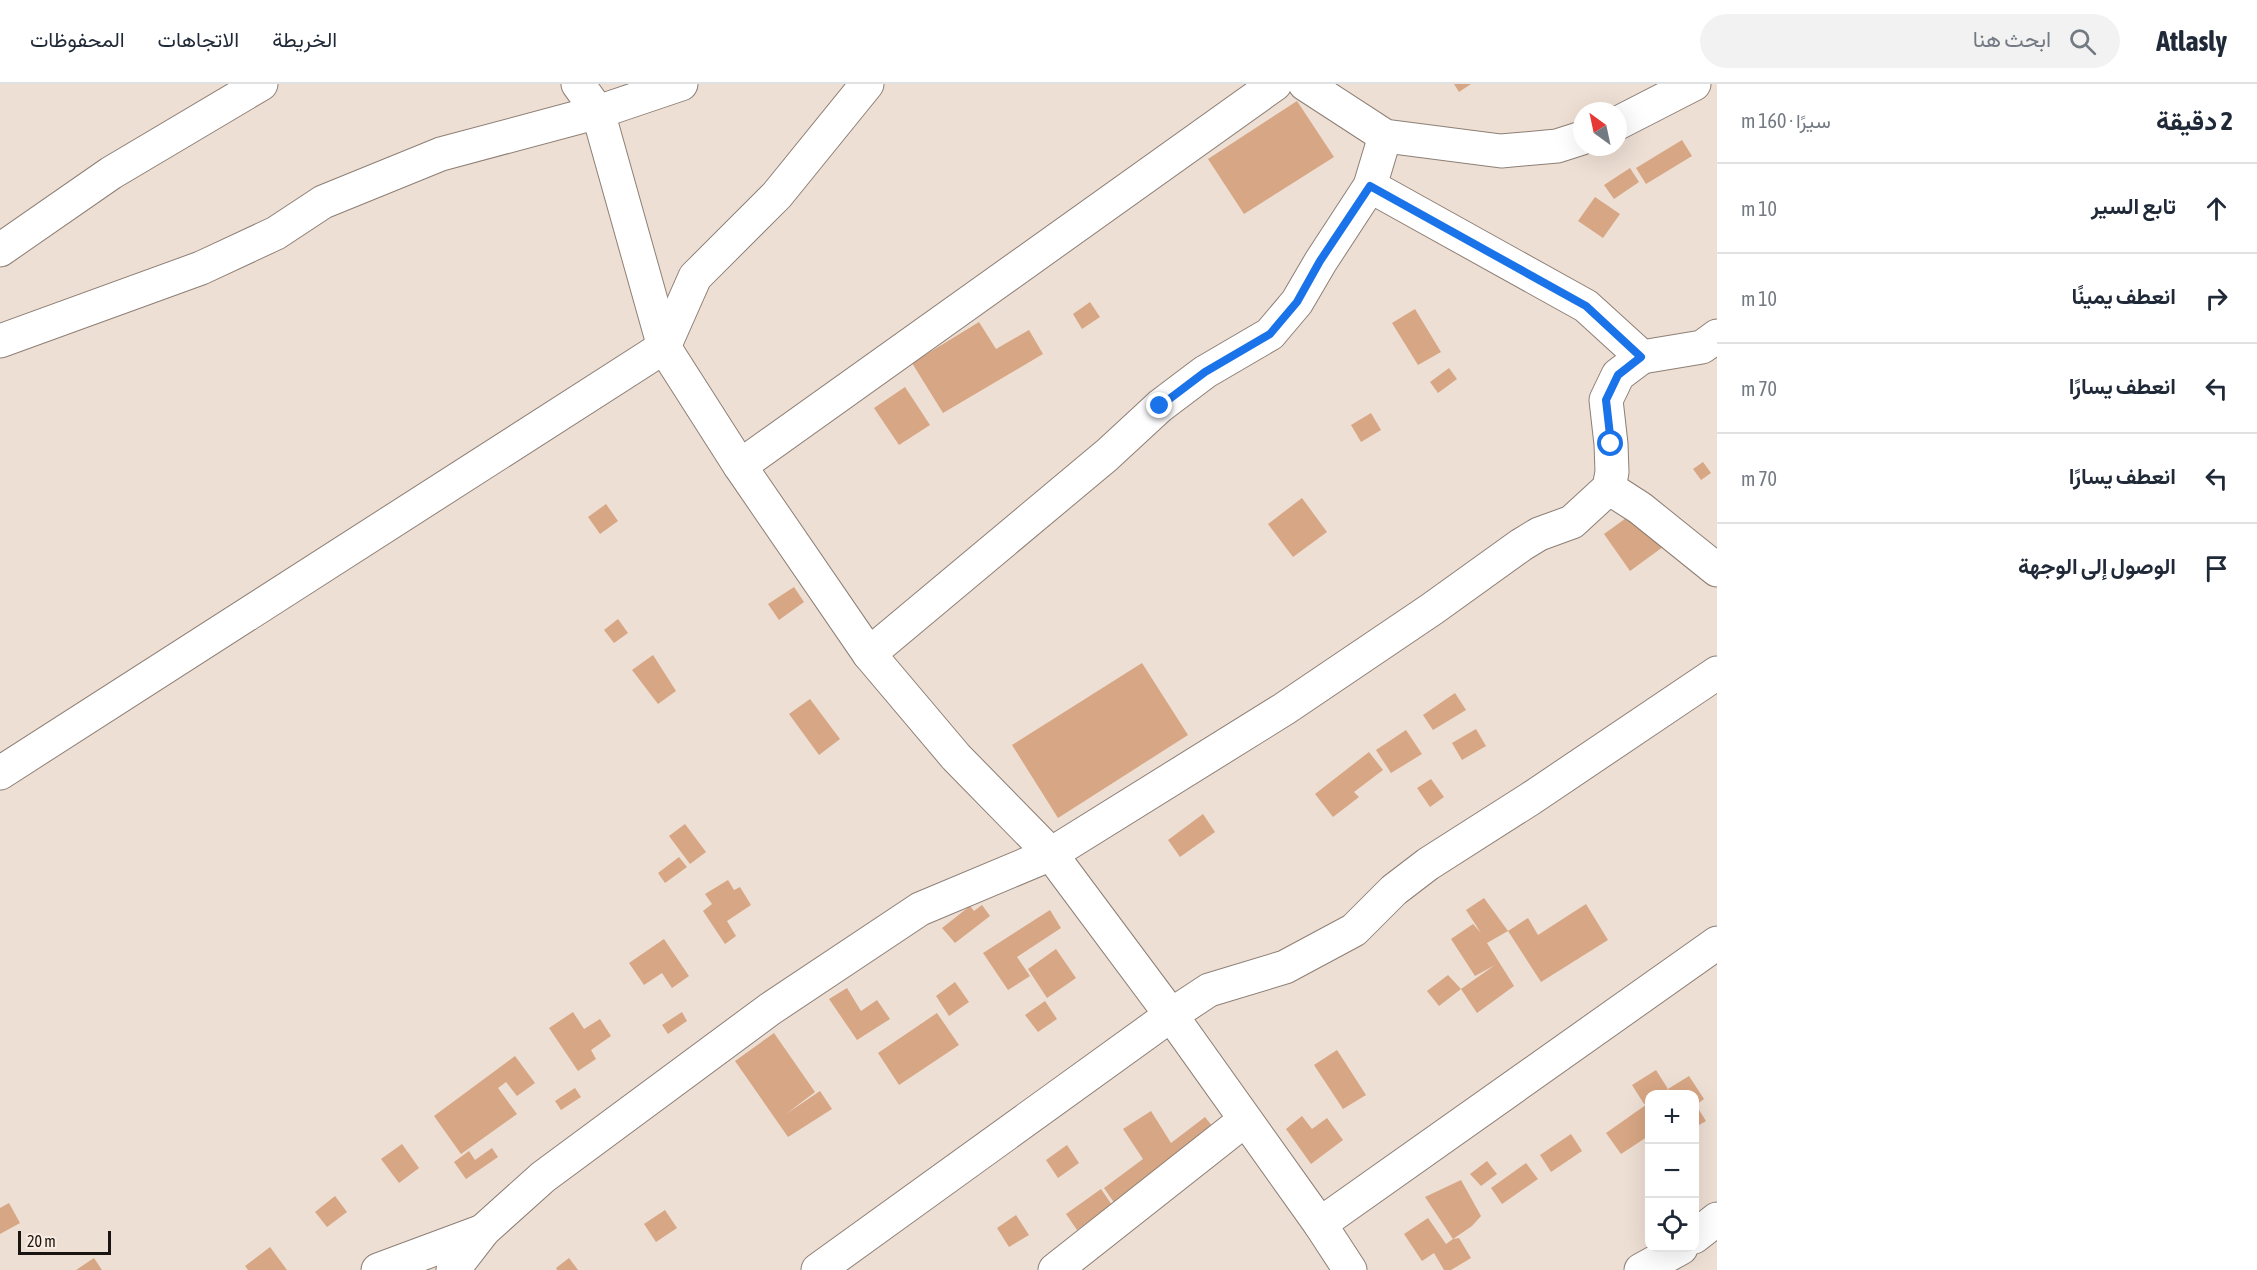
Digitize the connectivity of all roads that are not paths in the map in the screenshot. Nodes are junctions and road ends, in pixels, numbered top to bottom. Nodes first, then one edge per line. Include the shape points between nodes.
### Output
1 (261, 84) edge
2 (578, 84) edge
3 (681, 84) edge
4 (867, 84) edge
5 (1275, 84) edge
6 (1305, 84) edge
7 (1694, 84) edge
8 (598, 112) junction
9 (1627, 118) edge
10 (1385, 136) junction
11 (1573, 141) edge
12 (1370, 186) junction
13 (0, 250) edge
14 (1717, 336) edge
15 (0, 340) edge
16 (664, 346) junction
17 (1641, 357) junction
18 (740, 466) junction
19 (1609, 489) junction
20 (1716, 562) edge
21 (869, 654) junction
22 (1717, 673) edge
23 (0, 773) edge
24 (1051, 854) junction
25 (1717, 943) edge
26 (1171, 1015) junction
27 (1245, 1120) junction
28 (1717, 1219) edge
29 (1320, 1224) junction
30 (484, 1230) junction
31 (1699, 1234) edge
32 (1675, 1252) edge
33 (1682, 1252) edge
34 (378, 1270) edge
35 (453, 1270) edge
36 (818, 1270) edge
37 (1055, 1270) edge
38 (1350, 1270) edge
39 (1641, 1270) edge
40 (1680, 1270) edge

1 - 13 street via 111,173
2 - 8 street
3 - 8 street
4 - 16 street via 777,195 695,277
5 - 18 street
6 - 10 street
7 - 9 street
8 - 15 street via 441,154 323,202 276,232 201,268
8 - 16 street
10 - 11 street via 1501,151 1557,147
10 - 12 street
12 - 17 street via 1586,306
12 - 21 street via 1297,302 1270,334 1205,372 1160,406
14 - 17 street via 1702,347
16 - 18 street
16 - 23 street
17 - 19 street via 1618,375 1606,400 1612,453
18 - 21 street
19 - 20 street
19 - 24 street via 1572,522 1521,545 1284,710
21 - 24 street via 956,757
22 - 26 street via 1428,864 1394,890 1354,930 1285,968 1209,990
24 - 26 street
24 - 30 street via 920,909 798,990 543,1177
25 - 29 street
26 - 27 street
26 - 36 street
27 - 29 street
27 - 37 street
28 - 31 street
29 - 38 street
30 - 34 street
30 - 35 street
32 - 39 street
33 - 40 street

